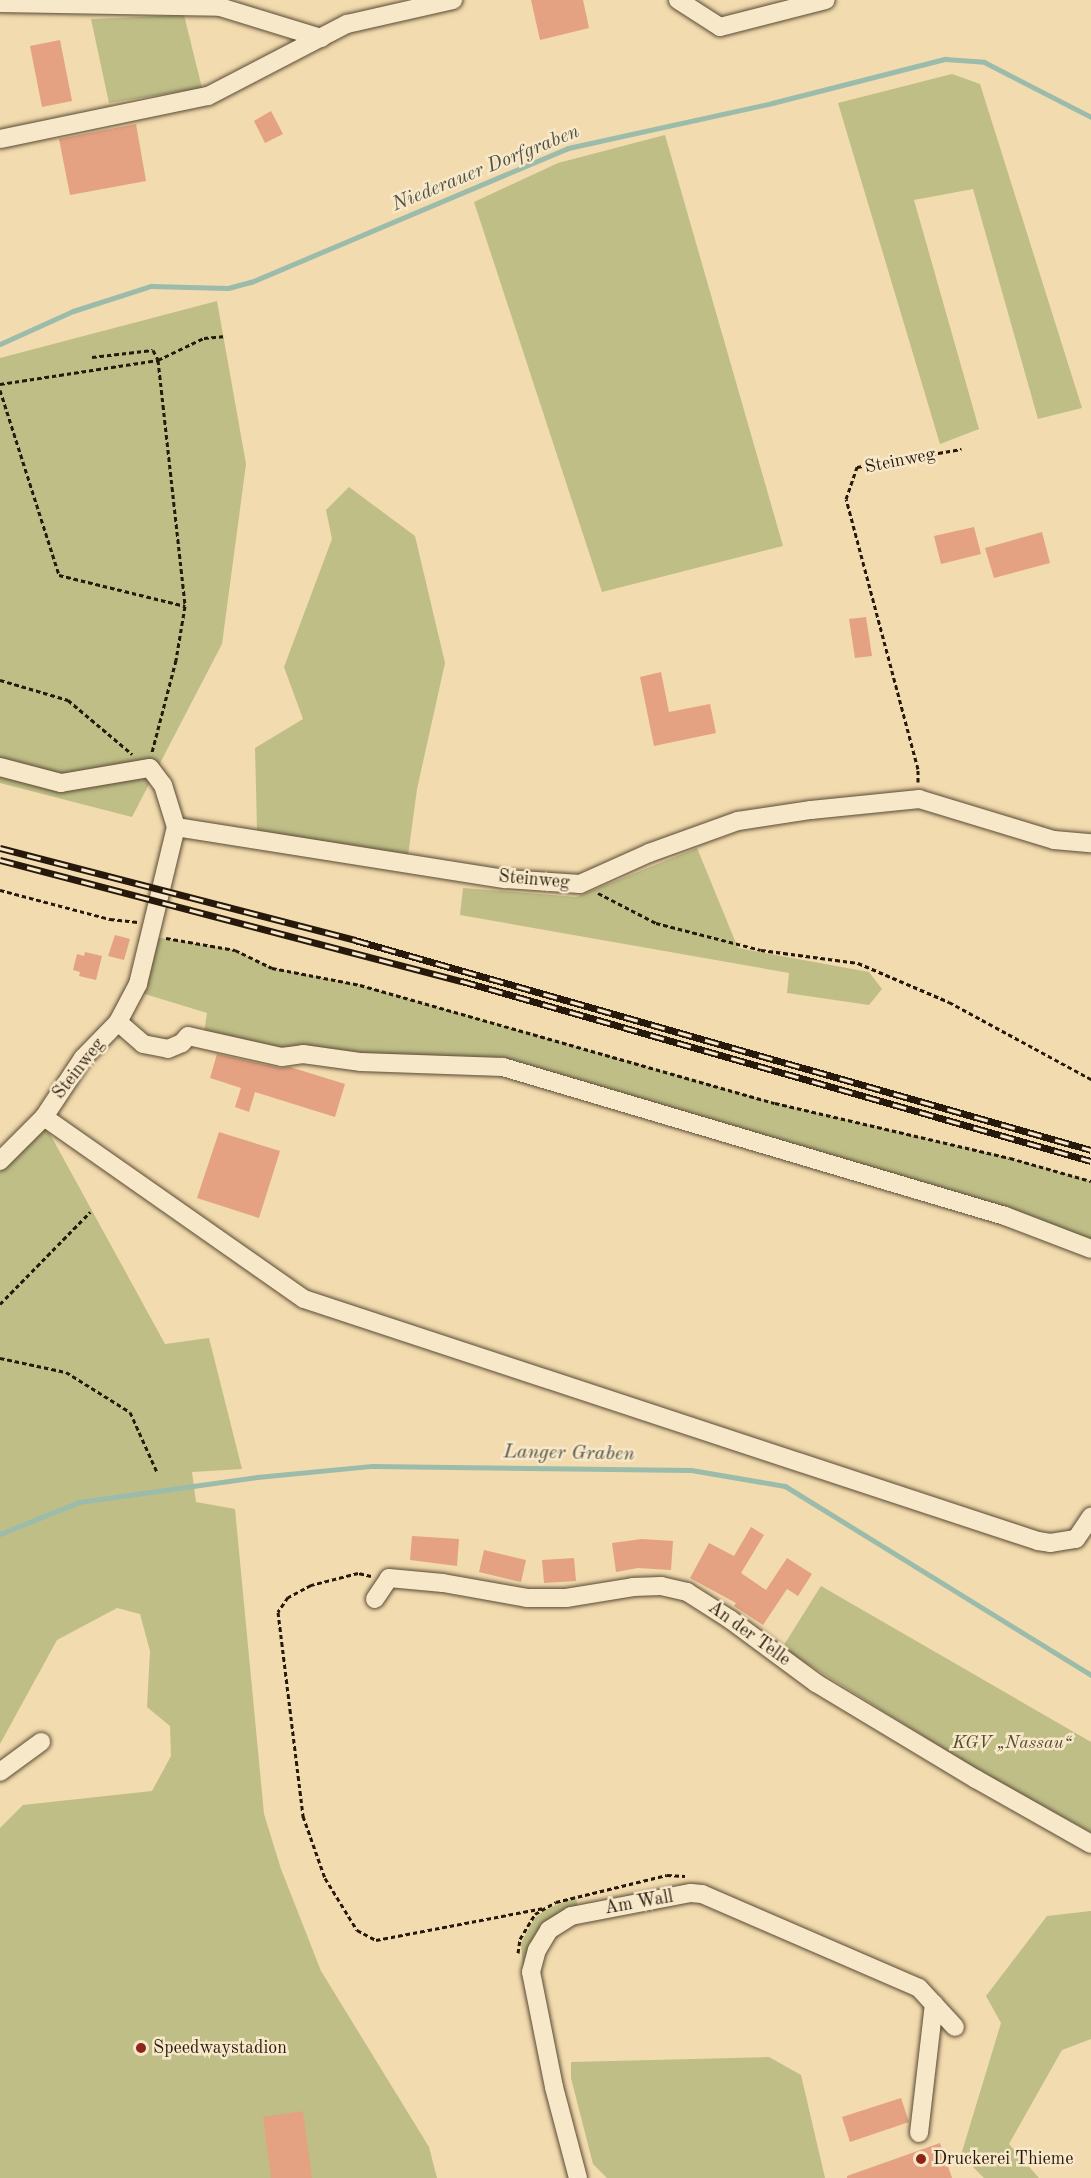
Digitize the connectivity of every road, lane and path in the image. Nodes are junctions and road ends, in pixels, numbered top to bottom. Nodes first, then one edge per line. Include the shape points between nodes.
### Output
1 (453, 0) edge
2 (678, 0) edge
3 (826, 0) edge
4 (0, 3) edge
5 (321, 38) junction
6 (0, 139) edge
7 (226, 336) dead end
8 (92, 357) dead end
9 (158, 360) junction
10 (0, 384) edge
11 (0, 390) edge
12 (961, 449) dead end
13 (185, 606) junction
14 (0, 680) edge
15 (0, 767) edge
16 (150, 768) junction
17 (919, 799) junction
18 (176, 827) junction
19 (1091, 843) edge
20 (580, 884) junction
21 (0, 890) edge
22 (150, 930) junction
23 (118, 1022) junction
24 (1091, 1079) edge
25 (44, 1117) junction
26 (0, 1161) edge
27 (1091, 1181) edge
28 (90, 1212) dead end
29 (1091, 1249) edge
30 (0, 1304) edge
31 (0, 1358) edge
32 (157, 1472) dead end
33 (1091, 1517) edge
34 (389, 1578) junction
35 (375, 1599) dead end
36 (41, 1742) dead end
37 (0, 1772) edge
38 (1091, 1844) edge
39 (544, 1908) dead end
40 (934, 2004) junction
41 (955, 2027) dead end
42 (919, 2133) dead end
43 (578, 2178) edge

1 - 5 street via 347,24
2 - 3 street via 720,27
4 - 5 street via 220,7
5 - 6 street via 208,96
7 - 9 path via 204,338
8 - 9 path via 153,350
9 - 10 path
9 - 13 path
11 - 13 path via 59,575
12 - 17 path, Steinweg via 857,467 846,499 918,769
13 - 16 path
14 - 16 path via 68,700
15 - 16 street via 61,783
16 - 18 street via 163,785
17 - 19 street, Steinweg via 1054,840
17 - 20 street, Steinweg via 738,821 649,853
18 - 20 street, Steinweg via 506,879
18 - 22 street, Steinweg
20 - 24 path via 656,923 760,950 858,963 949,1002
21 - 22 path
22 - 23 street, Steinweg via 138,984
22 - 27 path via 235,950 272,968 360,985 775,1102
23 - 25 street, Steinweg via 83,1058
23 - 29 street via 143,1044 168,1049 188,1036 282,1058 303,1054 361,1062 503,1067 1005,1216
25 - 26 street, Steinweg
25 - 33 street via 304,1299 1038,1541 1076,1539
28 - 30 path
31 - 32 path via 66,1372 130,1412
34 - 35 street
34 - 38 street, An der Telle via 527,1598 566,1598 633,1587 687,1592 816,1683
34 - 39 path via 358,1573 328,1579 288,1597 278,1612 303,1816 326,1878 357,1930 376,1940
36 - 37 street
40 - 41 street, Am Wall
40 - 42 street
40 - 43 street, Am Wall via 919,1988 702,1894 591,1911 563,1920 549,1930 537,1950 531,1972 554,2087

